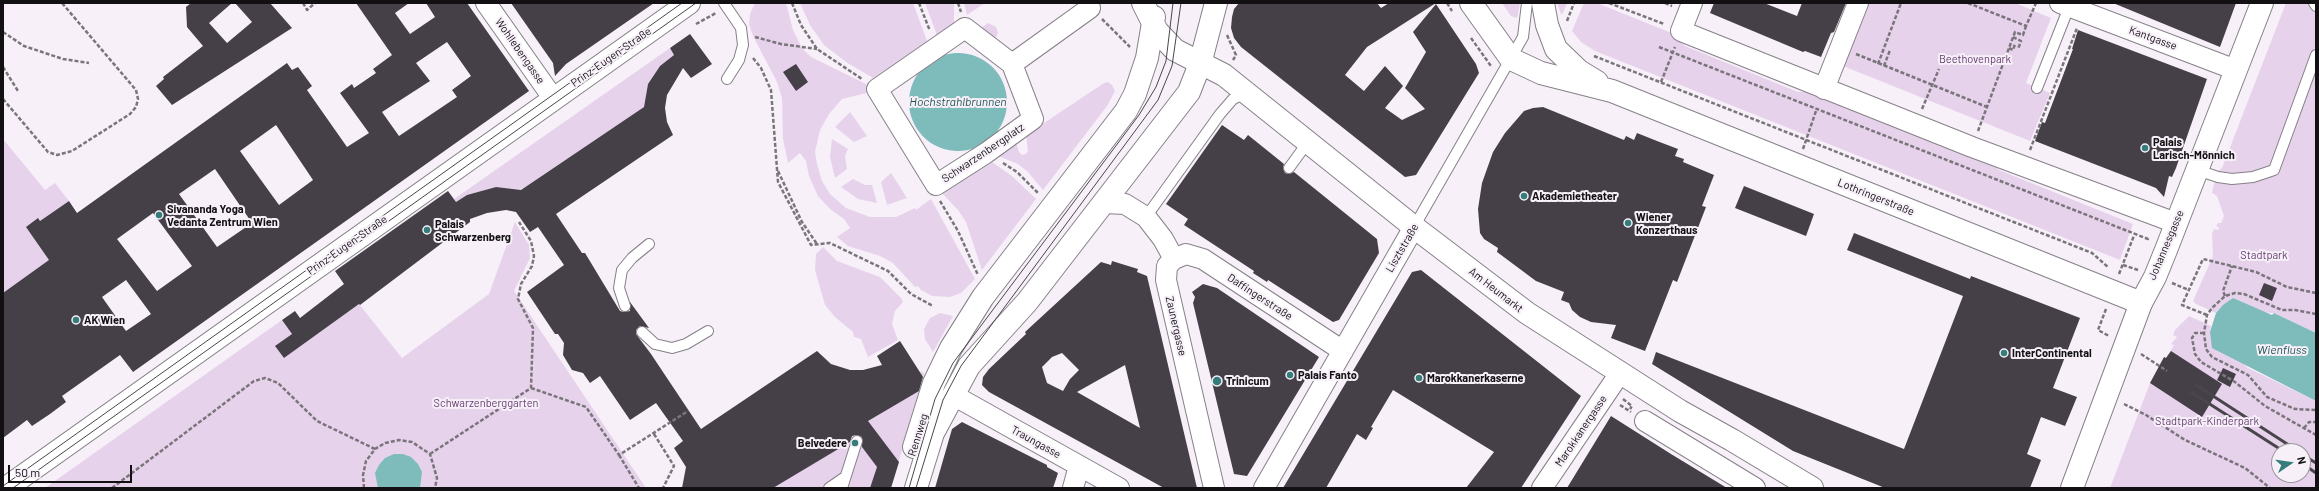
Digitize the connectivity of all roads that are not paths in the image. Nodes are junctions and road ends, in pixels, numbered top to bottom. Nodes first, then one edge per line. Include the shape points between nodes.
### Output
1 (486, 3) edge
2 (689, 3) edge
3 (724, 3) edge
4 (1142, 3) edge
5 (1200, 3) edge
6 (1216, 3) edge
7 (1471, 3) edge
8 (1527, 3) edge
9 (1543, 3) edge
10 (1692, 3) edge
11 (1858, 3) edge
12 (2262, 3) edge
13 (2314, 3) edge
14 (2071, 6) edge
15 (2316, 6) edge
16 (1090, 8) road end
17 (1154, 13) edge
18 (2316, 55) edge
19 (1511, 59) junction
20 (1012, 64) junction
21 (1200, 64) junction
22 (2236, 70) junction
23 (727, 79) dead end
24 (2037, 88) dead end
25 (1824, 89) junction
26 (1612, 91) junction
27 (1246, 93) junction
28 (553, 98) junction
29 (1308, 142) junction
30 (1289, 168) dead end
31 (2197, 170) junction
32 (1105, 203) junction
33 (1146, 217) junction
34 (2167, 220) junction
35 (1414, 227) junction
36 (649, 244) dead end
37 (1174, 259) junction
38 (2141, 303) junction
39 (625, 306) dead end
40 (708, 331) dead end
41 (642, 332) dead end
42 (1342, 351) junction
43 (1620, 373) junction
44 (953, 395) junction
45 (1645, 421) dead end
46 (857, 441) dead end
47 (1080, 466) junction
48 (845, 477) junction
49 (6, 488) edge
50 (829, 488) edge
51 (842, 488) edge
52 (902, 488) edge
53 (916, 488) edge
54 (1073, 488) edge
55 (1119, 488) edge
56 (1214, 488) edge
57 (1264, 488) edge
58 (1542, 488) edge
59 (1755, 488) edge
60 (1812, 488) edge
61 (2072, 488) edge

1 - 28 street, Wohllebengasse
2 - 28 main road, Prinz-Eugen-Straße
3 - 23 lane via 741,28 743,45 739,60
4 - 17 main road
5 - 21 main road
6 - 21 main road
7 - 19 main road, Lothringerstraße
8 - 19 lane, Lisztstraße via 1523,36
9 - 26 main road, Lothringerstraße via 1547,25 1556,49 1579,71
10 - 25 street via 1681,31
11 - 25 street
12 - 22 main road, Johannesgasse
13 - 15 lane
14 - 22 street, Kantgasse
14 - 24 lane
16 - 20 street
17 - 21 main road via 1163,39 1175,50
17 - 52 main road, Rennweg via 1142,79 1126,111 983,297 951,348 916,419
18 - 31 lane via 2274,170 2253,177 2232,179
19 - 26 main road, Lothringerstraße via 1541,73
19 - 35 lane, Lisztstraße
20 - 20 street, Schwarzenbergplatz via 1033,119 936,185 877,89 965,28
21 - 27 main road, Am Heumarkt via 1224,75
21 - 32 main road via 1190,92
22 - 31 main road, Johannesgasse
25 - 34 street
26 - 38 main road, Lothringerstraße
27 - 29 main road, Am Heumarkt
27 - 33 lane via 1233,99 1220,114
28 - 49 main road, Prinz-Eugen-Straße
29 - 30 lane
29 - 35 main road, Am Heumarkt
31 - 34 main road, Johannesgasse
32 - 33 street via 1125,204
32 - 44 main road via 1027,302 969,366
33 - 37 street
34 - 38 main road, Johannesgasse via 2155,276
35 - 42 street, Lisztstraße
35 - 43 main road, Am Heumarkt via 1527,313
36 - 39 lane via 622,270 619,288
37 - 42 street, Daffingerstraße via 1186,254 1203,259
37 - 56 street, Zaunergasse via 1167,266 1166,280
38 - 61 main road, Johannesgasse
40 - 41 lane via 686,344 672,348 654,344
42 - 57 street, Lisztstraße
43 - 58 street, Marokkanergasse
43 - 60 main road, Am Heumarkt
44 - 47 street, Traungasse
44 - 53 main road, Rennweg via 933,432
45 - 59 street
46 - 48 lane
47 - 54 street
47 - 55 street, Traungasse
48 - 50 lane
48 - 51 lane

